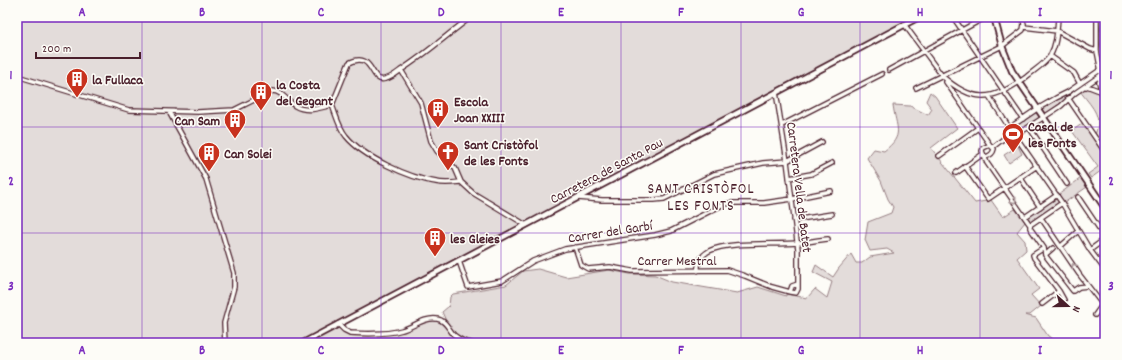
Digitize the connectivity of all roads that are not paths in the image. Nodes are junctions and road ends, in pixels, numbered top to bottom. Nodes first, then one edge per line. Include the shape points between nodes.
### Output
1 (471, 17) edge
2 (918, 17) edge
3 (953, 17) edge
4 (986, 17) edge
5 (994, 17) edge
6 (1022, 17) edge
7 (1058, 17) edge
8 (1098, 17) edge
9 (904, 24) junction
10 (1024, 27) junction
11 (962, 30) junction
12 (1057, 31) junction
13 (1002, 46) junction
14 (924, 51) junction
15 (1097, 51) junction
16 (1050, 56) junction
17 (980, 57) junction
18 (401, 70) junction
19 (889, 70) dead end
20 (1100, 70) junction
21 (882, 74) dead end
22 (941, 75) junction
23 (1101, 75) junction
24 (17, 76) edge
25 (1020, 81) junction
26 (1080, 84) junction
27 (916, 88) dead end
28 (776, 92) junction
29 (1004, 92) junction
30 (1105, 92) edge
31 (1066, 94) junction
32 (989, 96) junction
33 (1069, 99) junction
34 (1105, 104) edge
35 (332, 105) junction
36 (1105, 108) edge
37 (1038, 109) junction
38 (169, 112) junction
39 (1043, 117) junction
40 (1023, 119) junction
41 (782, 125) junction
42 (978, 128) junction
43 (1029, 128) junction
44 (1012, 132) junction
45 (822, 142) dead end
46 (992, 146) junction
47 (1105, 152) edge
48 (984, 155) junction
49 (939, 156) dead end
50 (787, 161) junction
51 (832, 164) dead end
52 (965, 166) junction
53 (1037, 166) junction
54 (956, 173) dead end
55 (1020, 177) junction
56 (789, 178) junction
57 (461, 182) junction
58 (1067, 184) dead end
59 (1004, 188) junction
60 (831, 191) dead end
61 (1057, 195) junction
62 (1078, 196) dead end
63 (578, 198) junction
64 (792, 199) junction
65 (1062, 203) junction
66 (1040, 207) junction
67 (1105, 208) edge
68 (832, 214) dead end
69 (1025, 217) junction
70 (1041, 218) junction
71 (794, 220) junction
72 (526, 225) junction
73 (1030, 225) junction
74 (1078, 231) junction
75 (1105, 238) edge
76 (828, 239) dead end
77 (798, 243) junction
78 (1061, 246) junction
79 (575, 247) junction
80 (1044, 248) junction
81 (1054, 248) dead end
82 (1090, 250) junction
83 (1045, 255) junction
84 (459, 261) junction
85 (1105, 270) edge
86 (698, 271) junction
87 (798, 284) junction
88 (1088, 286) junction
89 (790, 292) junction
90 (1059, 292) junction
91 (1064, 300) dead end
92 (1042, 304) dead end
93 (1104, 304) edge
94 (1095, 315) dead end
95 (338, 324) junction
96 (226, 343) edge
97 (303, 343) edge
98 (471, 343) edge

1 - 18 street
2 - 9 main road, Carretera de Santa Pau
3 - 11 street
4 - 11 street
5 - 13 main road
6 - 10 street
7 - 12 street
8 - 15 street
9 - 14 street
9 - 28 main road, Carretera de Santa Pau
10 - 12 street
10 - 13 street via 1021,33
11 - 14 street
11 - 17 street
12 - 15 street
12 - 16 street via 1056,42
13 - 17 street
13 - 25 main road via 1009,64
14 - 19 street
14 - 22 street
15 - 20 street
16 - 25 street
16 - 26 street via 1074,73
17 - 22 street
17 - 29 street
18 - 35 street via 380,80 367,62 360,60 348,63
18 - 57 street via 421,103 431,142 455,168
20 - 23 street
20 - 26 street
21 - 41 street
22 - 27 street
22 - 32 street via 964,92
22 - 42 street
23 - 30 street
23 - 33 street
24 - 38 street via 124,110
25 - 29 street
25 - 37 main road
26 - 31 street
28 - 41 street, Carretera Vella de Batet
28 - 63 main road, Carretera de Santa Pau
29 - 32 street
29 - 40 street
31 - 33 street
31 - 37 street
32 - 44 street
33 - 39 street
33 - 47 street
34 - 36 street via 1099,78 1079,91 1087,86 1100,91
35 - 38 street via 304,109 295,106 277,91 272,91 234,110
35 - 57 street via 341,130 373,159 414,177 438,183
37 - 39 main road
37 - 40 street
38 - 96 street via 206,179 234,273 235,283 224,323
39 - 43 street
39 - 67 main road
40 - 44 street
41 - 50 street, Carretera Vella de Batet
42 - 46 street
42 - 49 street
43 - 44 street via 1020,133
43 - 58 street
44 - 46 street
44 - 53 street
45 - 50 street
46 - 48 street via 983,148
46 - 48 street via 992,154
48 - 52 street
48 - 59 street
50 - 56 street, Carretera Vella de Batet
50 - 63 street via 763,163 719,173 658,200
51 - 56 street via 811,174
52 - 54 street
52 - 59 street via 988,199
53 - 55 street
53 - 61 street
55 - 59 street
55 - 66 street
56 - 64 street, Carretera Vella de Batet
57 - 72 street via 473,193
59 -> 69 street
60 - 64 street, Carrer del Garbí
61 - 65 street
61 - 66 street
62 - 75 street
63 - 72 main road, Carretera de Santa Pau
64 - 71 street, Carretera Vella de Batet
64 - 79 street, Carrer del Garbí via 764,203 728,203 664,233
65 - 70 street
65 - 74 street
66 - 69 street
68 - 71 street
69 - 73 street
70 - 73 street
70 - 78 street
71 - 77 street, Carretera Vella de Batet
72 - 84 main road, Carretera de Santa Pau
73 - 80 street
74 - 78 street
74 - 82 street
75 - 82 street
76 - 77 street
77 - 86 street via 716,248 701,258
77 - 87 street, Carretera Vella de Batet
88 -> 78 street
79 - 84 street, Carrer del Garbí via 533,261 502,281 473,287 468,287
79 - 86 street, Carrer Mestral via 581,265 586,268
80 - 83 street
80 - 90 street via 1033,255 1034,258
81 - 83 street
82 - 85 street
83 - 88 street via 1073,291
84 - 95 main road, Carretera de Santa Pau
86 - 89 street, Carrer Mestral via 727,270
87 - 89 street via 792,286
87 - 89 street via 797,292
88 - 93 street
90 - 91 street
90 - 92 street
93 - 94 street
95 - 97 main road, Carretera de Santa Pau
95 - 98 street via 350,333 394,332 436,319 445,324 455,336

